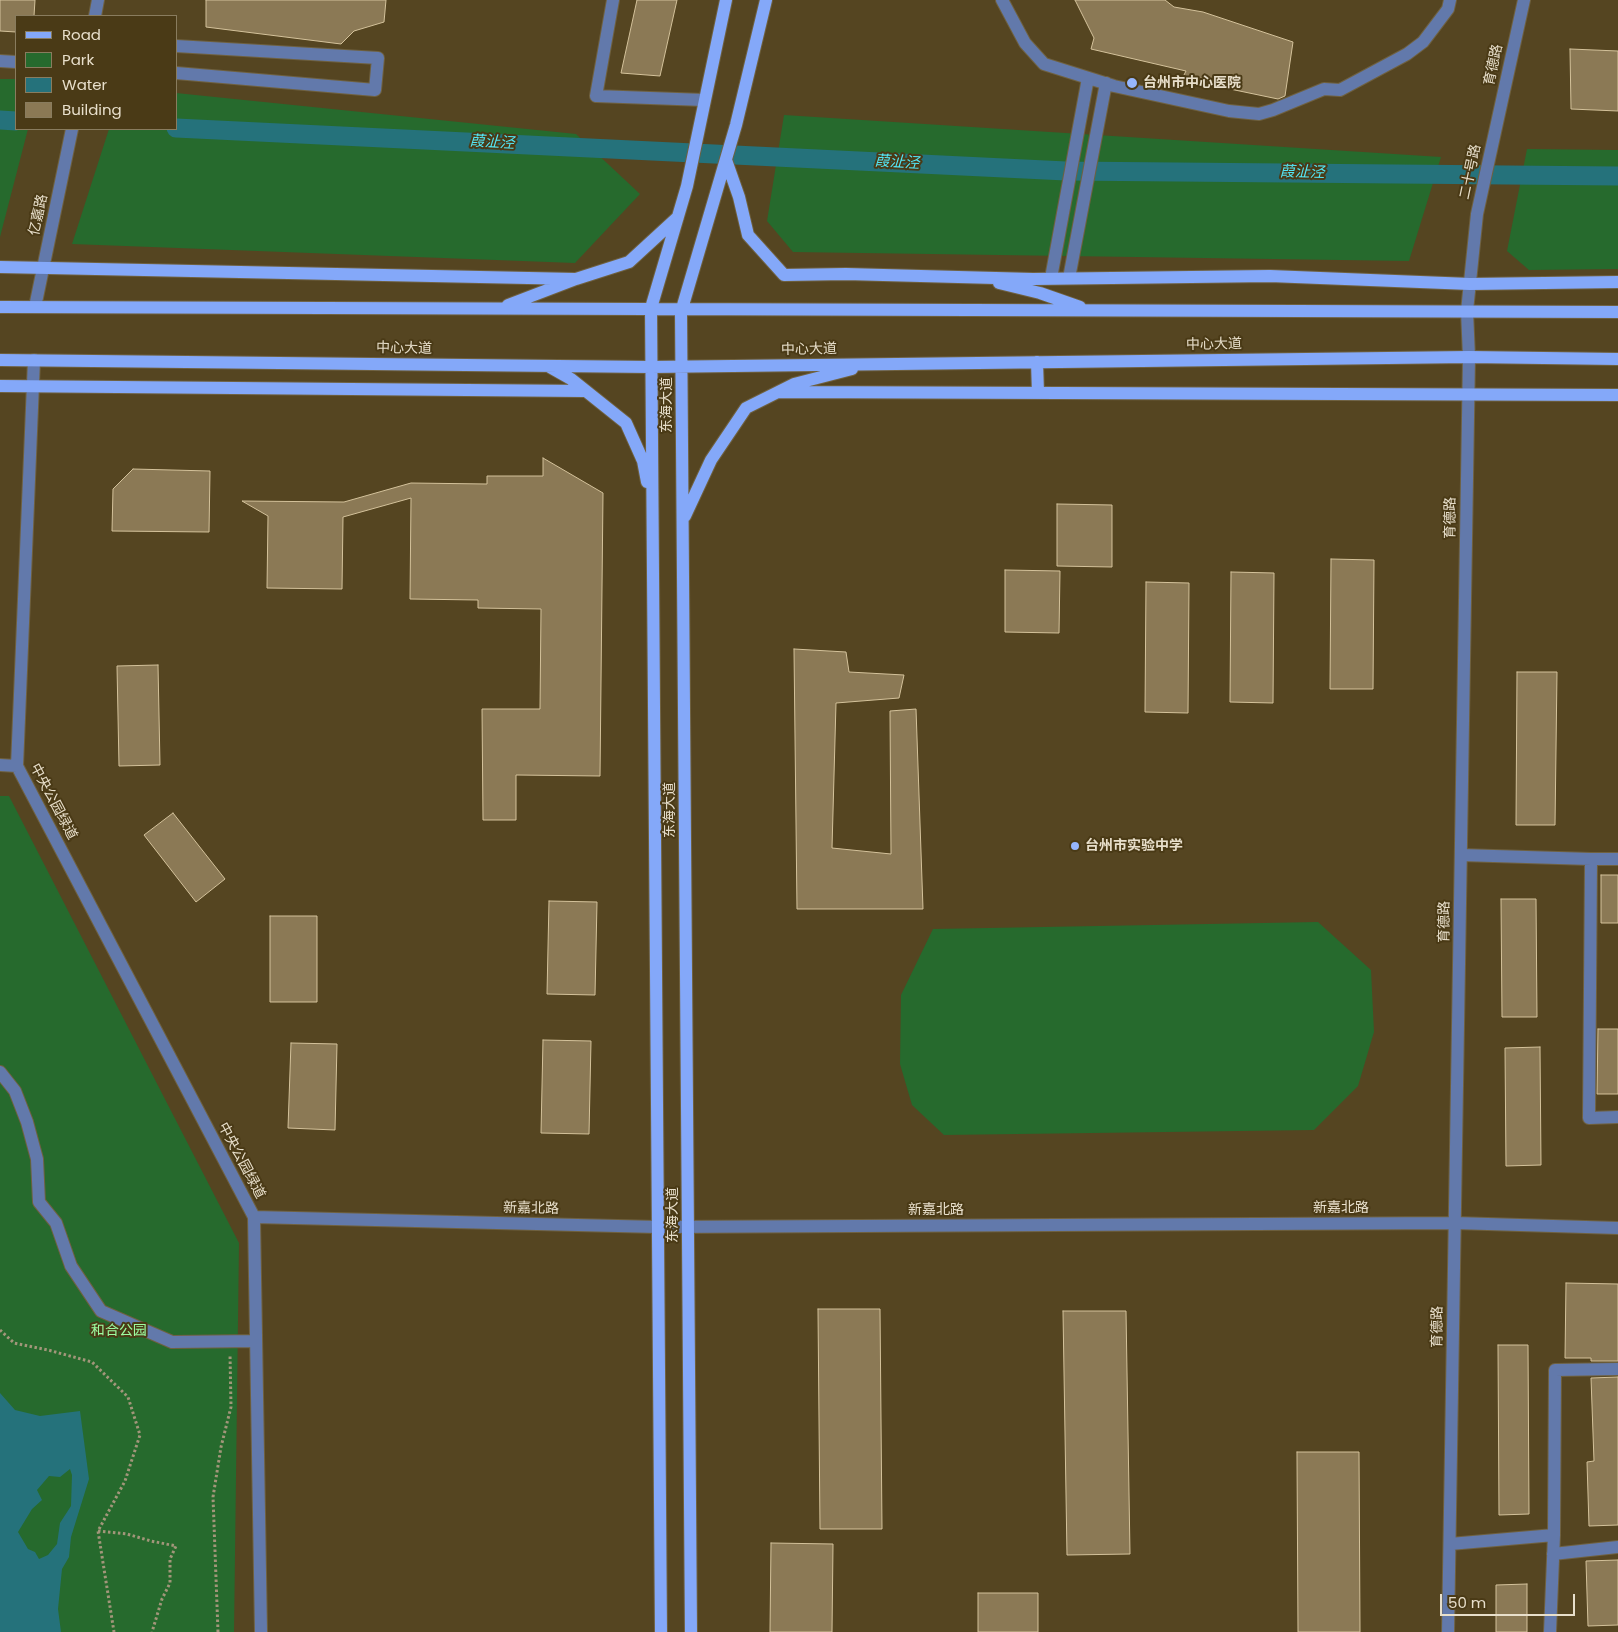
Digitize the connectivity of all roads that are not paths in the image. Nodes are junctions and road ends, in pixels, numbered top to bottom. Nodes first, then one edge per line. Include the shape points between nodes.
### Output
1 (98, 0) edge
2 (614, 0) edge
3 (726, 0) edge
4 (766, 0) edge
5 (1002, 0) edge
6 (1450, 0) edge
7 (1524, 0) edge
8 (95, 15) edge
9 (178, 46) edge
10 (0, 61) edge
11 (15, 62) edge
12 (178, 74) edge
13 (1088, 78) junction
14 (1106, 83) junction
15 (704, 100) junction
16 (72, 130) edge
17 (1494, 136) joint
18 (726, 159) junction
19 (1477, 214) joint
20 (678, 217) junction
21 (0, 267) edge
22 (43, 267) junction
23 (977, 277) junction
24 (1050, 278) junction
25 (1069, 278) junction
26 (576, 279) junction
27 (1618, 282) edge
28 (1470, 284) junction
29 (0, 307) edge
30 (35, 307) junction
31 (500, 308) junction
32 (651, 308) junction
33 (682, 309) junction
34 (1092, 310) junction
35 (1467, 312) junction
36 (1618, 312) edge
37 (1469, 357) junction
38 (1618, 359) edge
39 (0, 360) edge
40 (34, 360) junction
41 (1037, 362) junction
42 (872, 364) junction
43 (548, 366) junction
44 (652, 367) junction
45 (682, 367) junction
46 (0, 386) edge
47 (34, 386) junction
48 (584, 391) junction
49 (779, 392) junction
50 (1038, 393) junction
51 (1468, 394) junction
52 (1618, 395) edge
53 (653, 507) junction
54 (683, 520) junction
55 (0, 765) edge
56 (17, 766) junction
57 (1461, 855) junction
58 (1591, 859) junction
59 (1618, 859) edge
60 (0, 1072) edge
61 (1618, 1117) edge
62 (254, 1218) junction
63 (1455, 1223) junction
64 (688, 1226) junction
65 (658, 1227) junction
66 (1618, 1228) edge
67 (256, 1341) junction
68 (1618, 1369) edge
69 (1554, 1535) junction
70 (1450, 1544) junction
71 (1618, 1548) edge
72 (1553, 1554) junction
73 (261, 1632) edge
74 (661, 1632) edge
75 (691, 1632) edge
76 (1448, 1632) edge
77 (1550, 1632) edge

1 - 8 street
2 - 15 street via 596,96
3 - 15 main road, 东海大道
4 - 18 main road, 东海大道
5 - 13 street via 1024,43 1044,64
6 - 14 street via 1448,9 1423,42 1407,54 1340,90 1324,89 1259,114 1229,111
7 - 17 street, 育德路
9 - 12 street via 378,58 375,90
10 - 11 street
13 - 14 street
13 - 24 street
14 - 25 street
15 - 20 main road, 东海大道
16 - 22 street, 亿嘉路
17 - 19 street, 二十号路
18 - 23 main road via 748,235 784,275
18 - 33 main road, 东海大道
19 - 28 street, 育德路
20 - 26 main road via 629,262
20 - 32 main road, 东海大道
21 - 22 main road
22 - 26 main road
22 - 30 street, 亿嘉路
23 - 24 main road
23 - 34 main road
24 - 25 main road
25 - 28 main road via 1270,276
26 - 31 main road
27 - 28 main road
28 - 35 street, 育德路
29 - 30 main road
30 - 31 main road
31 - 32 main road
32 - 33 main road
32 - 44 main road, 东海大道
33 - 34 main road
33 - 45 main road, 东海大道
34 - 35 main road
35 - 36 main road
35 - 37 street, 育德路
37 - 38 main road, 中心大道
37 - 41 main road, 中心大道
37 - 51 street, 育德路
39 - 40 main road, 中心大道
40 - 43 main road, 中心大道
40 - 47 street
41 - 42 main road, 中心大道
41 - 50 main road
42 - 45 main road, 中心大道
42 - 49 main road via 794,384
43 - 44 main road, 中心大道
43 - 48 main road
44 - 45 main road, 中心大道
44 - 53 main road, 东海大道
45 - 54 main road, 东海大道
46 - 47 main road
47 - 48 main road
47 - 56 street
48 - 53 main road via 626,423 643,461
49 - 50 main road
49 - 54 main road via 746,408 711,460
50 - 51 main road
51 - 52 main road
51 - 57 street, 育德路
53 - 65 main road, 东海大道
54 - 64 main road, 东海大道
55 - 56 street, 中央公园绿道
56 - 62 street, 中央公园绿道
57 - 58 street
57 - 63 street, 育德路
58 - 59 street
58 - 61 street via 1590,1118
60 - 67 street via 15,1091 26,1122 37,1159 39,1202 56,1222 71,1266 101,1311 172,1342
62 - 65 street, 新嘉北路
62 - 67 street, 中央公园绿道
63 - 64 street, 新嘉北路
63 - 66 street, 新嘉北路
63 - 70 street, 育德路
64 - 65 street, 新嘉北路
64 - 75 main road, 东海大道
65 - 74 main road, 东海大道
67 - 73 street, 中央公园绿道
68 - 69 street via 1555,1370
69 - 70 street
69 - 72 street
70 - 76 street, 育德路
71 - 72 street
72 - 77 street

